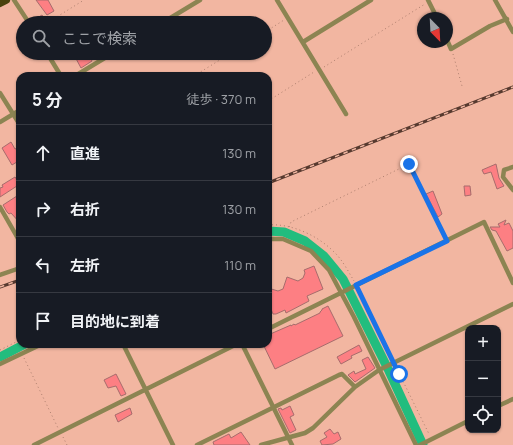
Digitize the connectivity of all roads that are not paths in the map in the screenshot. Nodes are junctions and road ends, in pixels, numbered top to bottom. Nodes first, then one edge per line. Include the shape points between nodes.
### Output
1 (6, 0) edge
2 (14, 0) edge
3 (200, 0) edge
4 (277, 0) edge
5 (371, 0) edge
6 (496, 0) edge
7 (429, 1) edge
8 (0, 3) edge
9 (434, 12) edge
10 (24, 16) edge
11 (174, 16) edge
12 (507, 19) junction
13 (513, 32) edge
14 (303, 42) junction
15 (453, 48) edge
16 (51, 60) edge
17 (101, 60) edge
18 (59, 72) edge
19 (82, 72) edge
20 (0, 93) edge
21 (16, 112) edge
22 (13, 114) junction
23 (346, 114) dead end
24 (16, 119) edge
25 (0, 122) edge
26 (513, 167) edge
27 (513, 190) edge
28 (0, 207) edge
29 (16, 235) edge
30 (272, 239) edge
31 (16, 269) edge
32 (0, 275) edge
33 (513, 283) edge
34 (342, 292) junction
35 (513, 304) edge
36 (272, 327) edge
37 (34, 348) edge
38 (125, 348) edge
39 (229, 348) edge
40 (244, 348) edge
41 (0, 364) edge
42 (380, 370) junction
43 (355, 387) junction
44 (146, 389) junction
45 (513, 399) edge
46 (501, 405) edge
47 (273, 407) junction
48 (465, 422) edge
49 (289, 438) junction
50 (34, 445) edge
51 (173, 445) edge
52 (197, 445) edge
53 (261, 445) edge
54 (292, 445) edge
55 (416, 445) edge
56 (420, 445) edge

1 - 8 highway
2 - 10 street
3 - 11 street
4 - 14 street
5 - 14 street
6 - 12 street
7 - 9 street
12 - 13 street
12 - 15 street
14 - 23 street
16 - 18 street
17 - 19 street
20 - 22 street
21 - 22 street
22 - 24 street
22 - 25 street
26 - 27 street via 504,170 503,177
28 - 29 street
30 - 34 street via 283,239 310,251 329,270
31 - 32 street
33 - 34 street via 484,222
34 - 36 street
34 - 42 street
35 - 42 street
37 - 41 street
38 - 44 street
39 - 44 street
40 - 47 street
42 - 43 street
42 - 55 street
43 - 47 street via 342,374
43 - 49 street via 313,428
44 - 50 street
44 - 51 street
45 - 46 street
47 - 49 street
47 - 52 street
48 - 56 street
49 - 53 street
49 - 54 street

